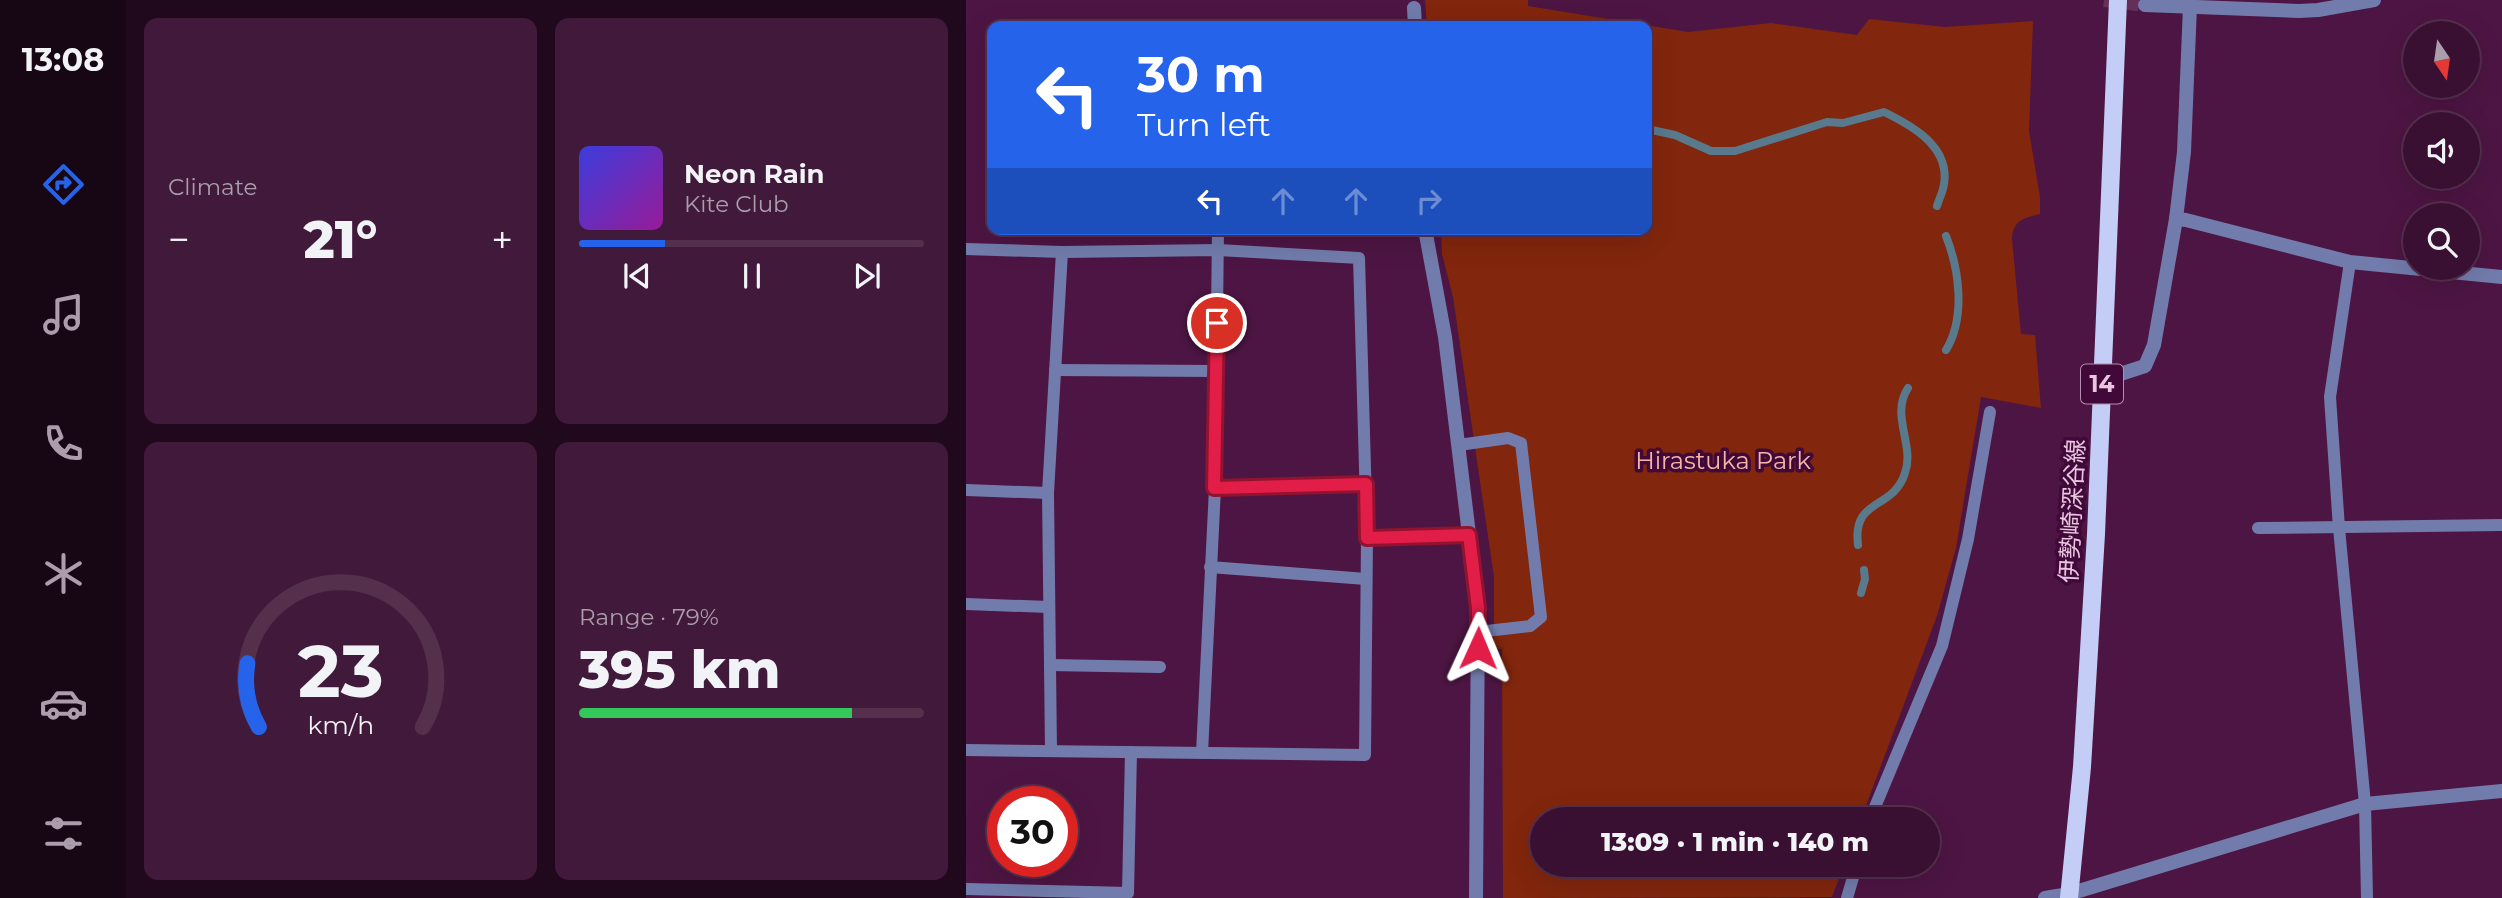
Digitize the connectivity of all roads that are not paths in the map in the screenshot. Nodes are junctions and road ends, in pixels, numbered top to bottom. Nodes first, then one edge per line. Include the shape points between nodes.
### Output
1 (2118, 0) edge
2 (2374, 0) edge
3 (2145, 5) dead end
4 (2190, 6) junction
5 (1414, 8) dead end
6 (1415, 21) edge
7 (2176, 219) junction
8 (1218, 235) edge
9 (1426, 235) edge
10 (966, 249) edge
11 (1218, 250) junction
12 (1062, 252) junction
13 (2350, 261) junction
14 (2502, 277) edge
15 (1055, 370) junction
16 (1216, 371) junction
17 (2102, 380) junction
18 (1990, 412) dead end
19 (1459, 445) junction
20 (1366, 484) junction
21 (1214, 488) junction
22 (966, 490) edge
23 (1048, 493) junction
24 (2502, 525) edge
25 (2258, 528) dead end
26 (2339, 528) junction
27 (1469, 535) junction
28 (1367, 538) junction
29 (1210, 567) junction
30 (1366, 579) junction
31 (966, 604) edge
32 (1049, 607) junction
33 (1478, 632) junction
34 (1050, 665) junction
35 (1160, 667) dead end
36 (966, 750) edge
37 (1051, 751) junction
38 (1131, 752) junction
39 (1202, 753) junction
40 (2502, 791) edge
41 (2365, 804) junction
42 (1875, 807) edge
43 (1853, 877) edge
44 (966, 888) edge
45 (2069, 896) edge
46 (1476, 898) edge
47 (1847, 898) edge
48 (2045, 898) edge
49 (2367, 898) edge

1 - 17 main road, 伊勢崎深谷線 / 14
2 - 4 street via 2299,11
3 - 4 street
4 - 7 street via 2185,152
5 - 6 street
7 - 13 street
7 - 17 street via 2154,345 2145,366
8 - 11 lane
9 - 19 street
10 - 12 lane
11 - 12 lane
11 - 16 lane
11 - 20 lane via 1359,258
12 - 15 lane
13 - 14 street
13 - 26 lane via 2330,397
15 - 16 lane
15 - 23 lane
16 - 21 lane
17 - 45 main road, 伊勢崎深谷線 / 14 via 2082,767
18 - 42 lane via 1968,540 1942,646
19 - 27 street
19 - 33 lane via 1507,438 1521,443 1541,617 1530,625
20 - 21 lane
20 - 28 lane
21 - 29 lane
22 - 23 lane
23 - 32 lane
24 - 26 lane
25 - 26 lane
26 - 41 lane
27 - 28 lane
27 - 33 street
28 - 30 lane
29 - 30 lane
29 - 39 lane
30 - 39 lane via 1365,755
31 - 32 lane
32 - 34 lane
33 - 46 street
34 - 35 lane
34 - 37 lane
36 - 37 lane
37 - 38 lane
38 - 39 lane
38 - 44 lane via 1128,893
40 - 41 street
41 - 45 street
41 - 49 lane
43 - 47 lane
45 - 48 street

